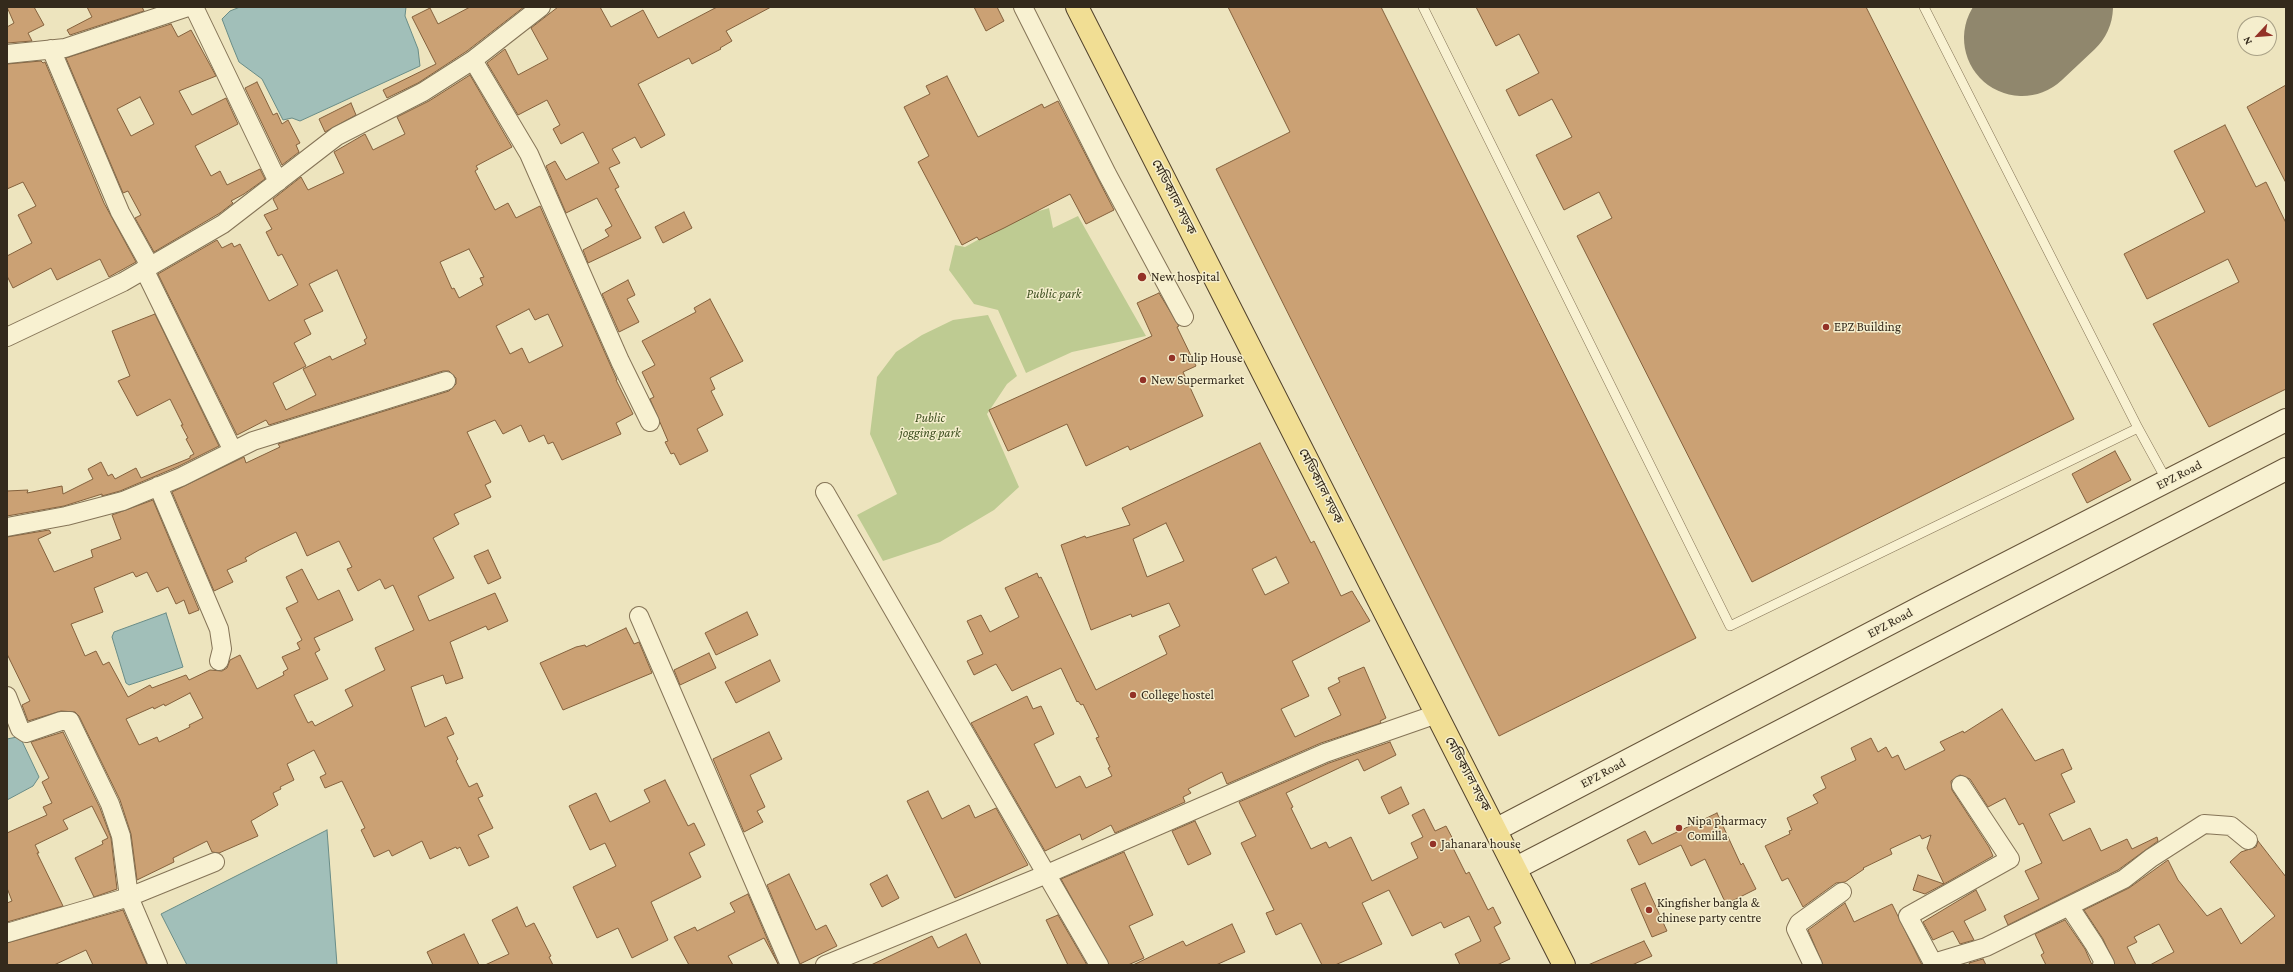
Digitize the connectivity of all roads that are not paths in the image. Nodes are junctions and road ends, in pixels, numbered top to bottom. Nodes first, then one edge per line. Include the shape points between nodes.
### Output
1 (188, 7) edge
2 (194, 7) edge
3 (541, 7) edge
4 (1023, 7) edge
5 (1077, 7) edge
6 (1423, 7) edge
7 (1924, 7) edge
8 (51, 49) junction
9 (7, 54) edge
10 (473, 60) junction
11 (278, 182) junction
12 (147, 268) junction
13 (1184, 317) dead end
14 (7, 337) edge
15 (446, 381) dead end
16 (2286, 420) edge
17 (650, 422) dead end
18 (2138, 428) junction
19 (233, 451) junction
20 (2286, 469) edge
21 (2167, 481) junction
22 (158, 486) junction
23 (825, 492) dead end
24 (7, 527) edge
25 (639, 616) dead end
26 (219, 661) dead end
27 (7, 696) edge
28 (1437, 714) junction
29 (1961, 785) dead end
30 (1497, 829) junction
31 (2248, 840) dead end
32 (214, 862) dead end
33 (1516, 868) junction
34 (1047, 874) junction
35 (1842, 892) dead end
36 (129, 897) junction
37 (2069, 906) junction
38 (7, 933) edge
39 (158, 965) edge
40 (790, 965) edge
41 (825, 965) edge
42 (1099, 965) edge
43 (1564, 965) edge
44 (1813, 965) edge
45 (2102, 965) edge

1 - 8 street via 65,48
2 - 11 street
3 - 10 street
4 - 13 street via 1107,174
5 - 28 main road, মেডিক্যাল সড়ক
6 - 18 lane via 1730,626
7 - 18 lane
8 - 9 street
8 - 12 street via 120,212
10 - 11 street via 423,92 337,136
10 - 17 street via 528,154 620,361
11 - 12 street via 223,224
12 - 14 street via 124,282
12 - 19 street
15 - 19 street via 267,437
16 - 21 main road, EPZ Road
18 - 21 lane
19 - 22 street
20 - 33 main road
21 - 30 main road, EPZ Road
22 - 24 street via 123,501 30,524
22 - 26 street via 219,629 222,649
23 - 34 street
25 - 40 street
27 - 36 street via 20,729 26,733 61,720 70,721 110,804 121,836
28 - 30 main road, মেডিক্যাল সড়ক
28 - 34 street via 1325,753
29 - 37 street via 2010,859 1908,916 1933,963 1986,947
30 - 33 main road, মেডিক্যাল সড়ক
31 - 37 street via 2231,826 2204,824 2151,858 2124,879
32 - 36 street
33 - 43 main road, মেডিক্যাল সড়ক
34 - 41 street
34 - 42 street
35 - 44 street via 1799,923 1796,929
36 - 38 street
36 - 39 street
37 - 45 street via 2094,944 2105,964

